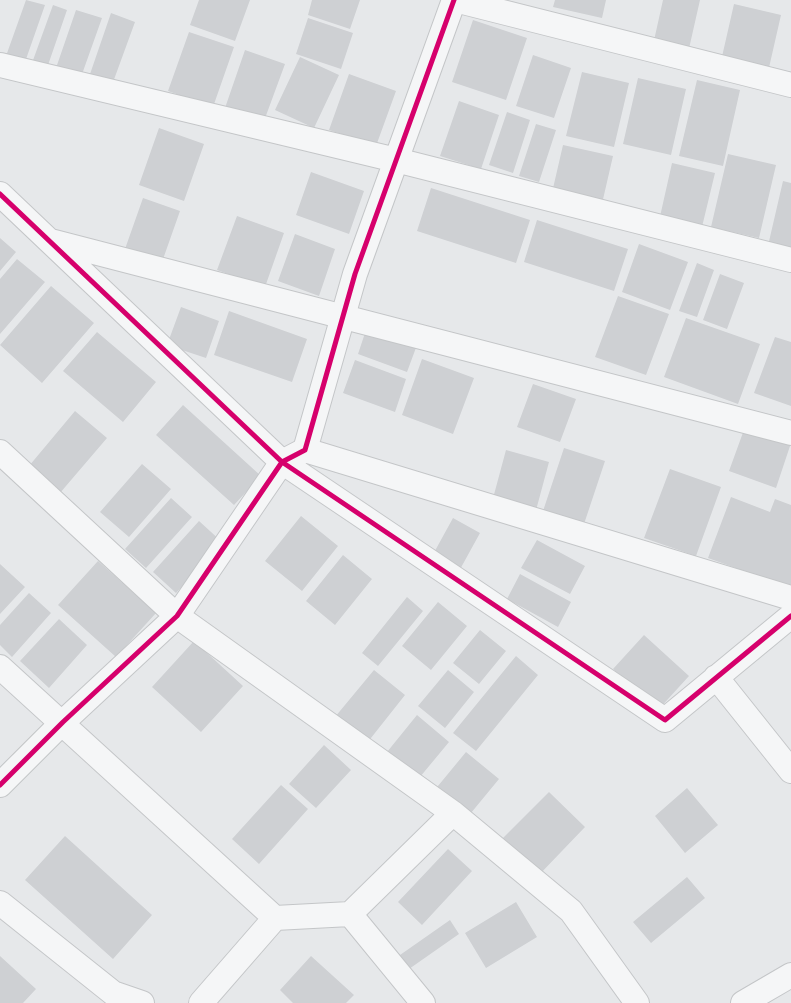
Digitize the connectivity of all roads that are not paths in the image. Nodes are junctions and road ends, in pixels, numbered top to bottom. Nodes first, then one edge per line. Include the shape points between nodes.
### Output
1 (455, 0) edge
2 (0, 65) edge
3 (791, 85) edge
4 (396, 160) junction
5 (0, 194) edge
6 (49, 241) junction
7 (791, 260) edge
8 (343, 318) junction
9 (791, 433) edge
10 (305, 450) junction
11 (0, 452) edge
12 (282, 462) junction
13 (791, 598) edge
14 (177, 616) junction
15 (791, 616) edge
16 (0, 667) edge
17 (716, 677) junction
18 (63, 722) junction
19 (791, 771) edge
20 (0, 785) edge
21 (453, 813) junction
22 (0, 903) edge
23 (350, 914) junction
24 (275, 918) junction
25 (791, 974) edge
26 (142, 1003) edge
27 (201, 1003) edge
28 (423, 1003) edge
29 (638, 1003) edge
30 (743, 1003) edge

1 - 3 street
1 - 4 street
2 - 4 street
4 - 7 street
4 - 8 street via 355,274
5 - 6 street
6 - 8 street
6 - 12 street
8 - 9 street
8 - 10 street
10 - 12 street
10 - 13 street
11 - 14 street
12 - 14 street
12 - 17 street via 665,720
14 - 18 street
14 - 21 street
15 - 17 street
16 - 18 street
17 - 19 street
18 - 20 street
18 - 24 street
21 - 23 street
21 - 29 street via 571,911
22 - 26 street via 113,993
23 - 24 street
23 - 28 street
24 - 27 street
25 - 30 street

